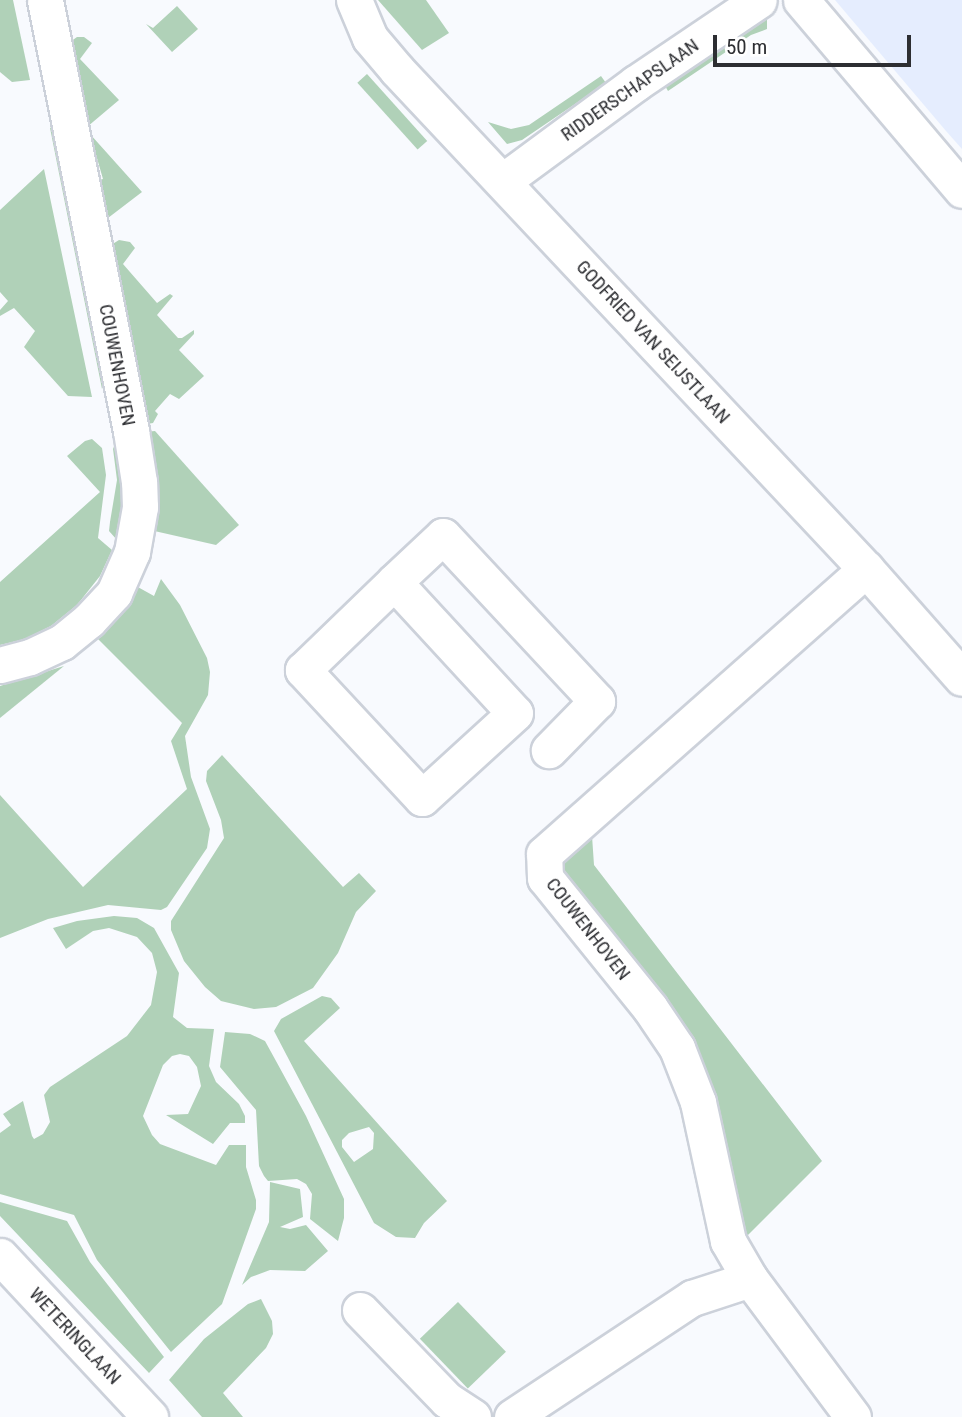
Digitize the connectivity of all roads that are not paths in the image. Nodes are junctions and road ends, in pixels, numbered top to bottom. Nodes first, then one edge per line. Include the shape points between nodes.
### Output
1 (45, 0) edge
2 (354, 0) edge
3 (759, 0) edge
4 (802, 0) edge
5 (503, 181) junction
6 (962, 190) edge
7 (866, 569) junction
8 (394, 582) junction
9 (0, 665) edge
10 (962, 678) edge
11 (549, 750) dead end
12 (0, 1256) edge
13 (750, 1279) junction
14 (360, 1310) dead end
15 (150, 1417) edge
16 (473, 1417) edge
17 (512, 1417) edge
18 (853, 1417) edge

1 - 9 street, COUWENHOVEN via 131,431 140,508 132,552 114,593 62,642
2 - 5 street, GODFRIED VAN SEIJSTLAAN via 370,38
3 - 5 street, RIDDERSCHAPSLAAN
4 - 6 street
5 - 7 street, GODFRIED VAN SEIJSTLAAN
7 - 10 street, GODFRIED VAN SEIJSTLAAN
7 - 13 street, COUWENHOVEN via 544,854 545,878 677,1048 698,1102 728,1241
8 - 8 street via 303,670 422,798 514,713
8 - 11 street via 443,536 597,701
12 - 15 street, WETERINGLAAN
13 - 17 street via 692,1298
13 - 18 street, COUWENHOVEN
14 - 16 street via 447,1400

